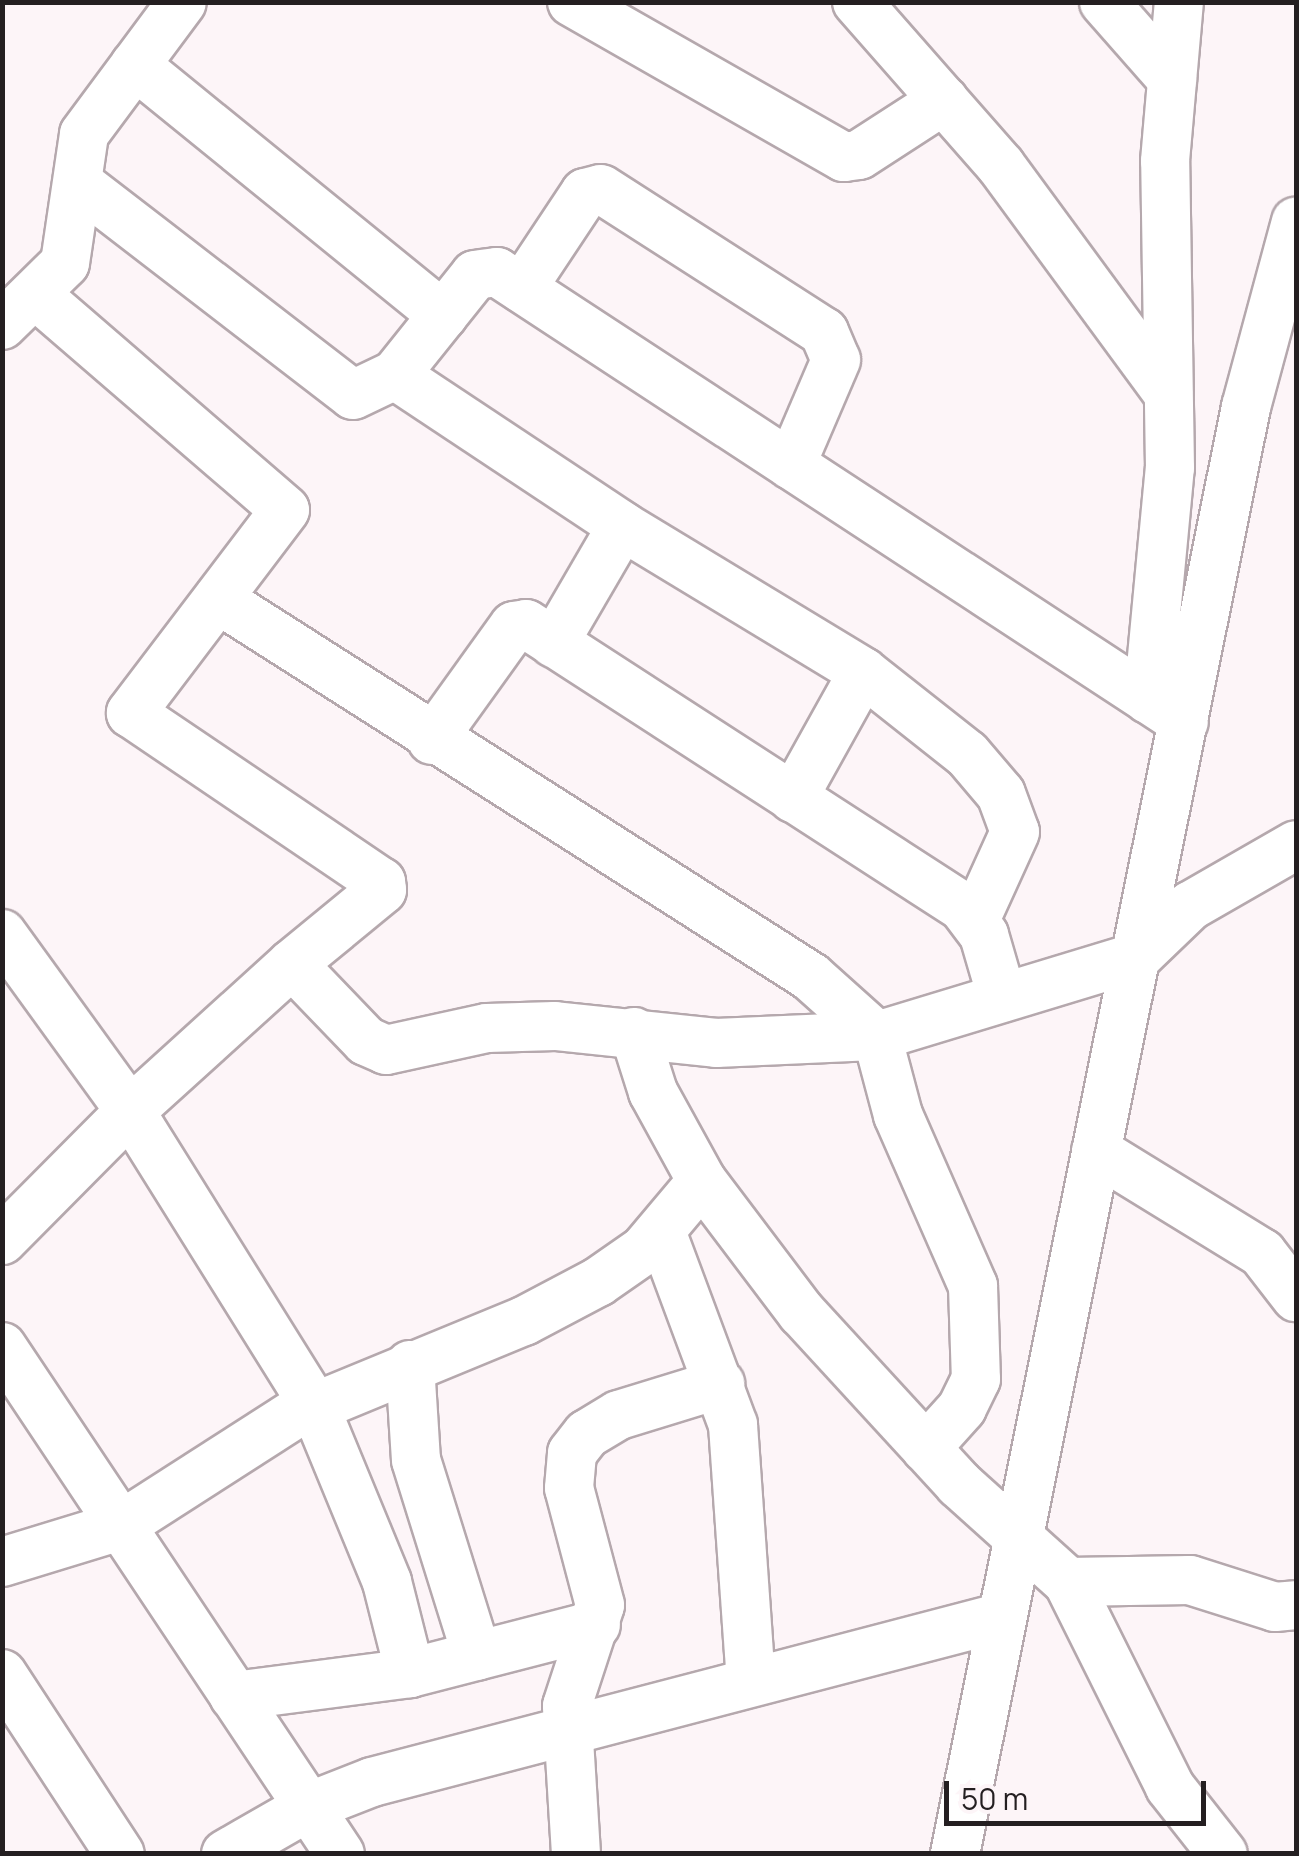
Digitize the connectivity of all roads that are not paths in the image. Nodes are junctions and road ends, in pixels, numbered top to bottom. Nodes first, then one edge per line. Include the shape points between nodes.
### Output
1 (182, 2) edge
2 (572, 2) edge
3 (857, 2) edge
4 (1104, 2) edge
5 (1179, 2) edge
6 (135, 64) junction
7 (1172, 78) junction
8 (944, 100) junction
9 (78, 183) junction
10 (1296, 222) edge
11 (522, 288) junction
12 (19, 309) edge
13 (443, 315) junction
14 (395, 375) junction
15 (1168, 393) junction
16 (791, 465) junction
17 (622, 526) junction
18 (218, 599) junction
19 (554, 643) junction
20 (863, 672) junction
21 (1166, 710) junction
22 (432, 740) junction
23 (794, 798) junction
24 (1296, 845) edge
25 (976, 918) junction
26 (2, 934) edge
27 (1138, 957) junction
28 (292, 964) junction
29 (1002, 997) junction
30 (634, 1032) junction
31 (877, 1036) junction
32 (130, 1110) junction
33 (1096, 1152) junction
34 (702, 1181) junction
35 (661, 1231) junction
36 (2, 1240) edge
37 (1296, 1297) edge
38 (2, 1347) edge
39 (410, 1366) junction
40 (720, 1384) junction
41 (312, 1405) junction
42 (926, 1448) junction
43 (120, 1526) junction
44 (1022, 1535) junction
45 (2, 1562) edge
46 (1068, 1582) junction
47 (1296, 1605) edge
48 (999, 1618) junction
49 (596, 1625) junction
50 (477, 1656) junction
51 (410, 1673) junction
52 (4, 1678) edge
53 (751, 1681) junction
54 (234, 1696) junction
55 (566, 1731) junction
56 (308, 1806) junction
57 (120, 1854) edge
58 (226, 1854) edge
59 (340, 1854) edge
60 (576, 1854) edge
61 (956, 1854) edge
62 (1223, 1854) edge

1 - 6 street
2 - 8 street via 844,157 858,156
3 - 8 street
4 - 7 street
5 - 7 street
6 - 9 street via 84,134
6 - 13 street
7 - 15 street via 1165,160
8 - 15 street
9 - 12 street via 72,250
9 - 14 street via 343,390 362,396
10 - 21 street
11 - 13 street via 482,270
11 - 16 street
11 - 16 street via 585,193 601,189 824,332 836,360
12 - 18 street via 285,510
13 - 14 street
14 - 17 street
15 - 21 street
16 - 21 street
17 - 19 street
17 - 20 street
18 - 22 street
18 - 28 street via 132,714 381,882 382,890
19 - 22 street via 526,624 514,626
19 - 23 street
20 - 23 street
20 - 25 street via 967,754 1014,814 1015,832
21 - 27 street
22 - 31 street via 811,977
23 - 25 street
24 - 27 street via 1190,906
25 - 29 street
26 - 32 street
27 - 29 street
27 - 33 street
28 - 30 street via 378,1049 487,1028
28 - 32 street
29 - 31 street
30 - 31 street via 716,1043
30 - 34 street via 653,1092
31 - 42 street via 898,1114 973,1286 976,1379 962,1408
32 - 36 street
32 - 41 street
33 - 37 street via 1262,1253
33 - 44 street
34 - 35 street
34 - 42 street via 802,1314
35 - 39 street via 598,1282
35 - 40 street
38 - 43 street
39 - 41 street
39 - 50 street via 416,1460
40 - 49 street via 619,1415 588,1434 572,1454 569,1488 600,1605
40 - 53 street via 739,1466
41 - 43 street
41 - 51 street via 387,1582
42 - 44 street
43 - 45 street
43 - 54 street
44 - 46 street
44 - 48 street
46 - 47 street via 1190,1580 1275,1607
46 - 62 street via 1170,1787
48 - 53 street
48 - 61 street
49 - 50 street
49 - 55 street via 567,1706
50 - 51 street
51 - 54 street
52 - 57 street
53 - 55 street
54 - 56 street
55 - 56 street
55 - 60 street
56 - 58 street
56 - 59 street

